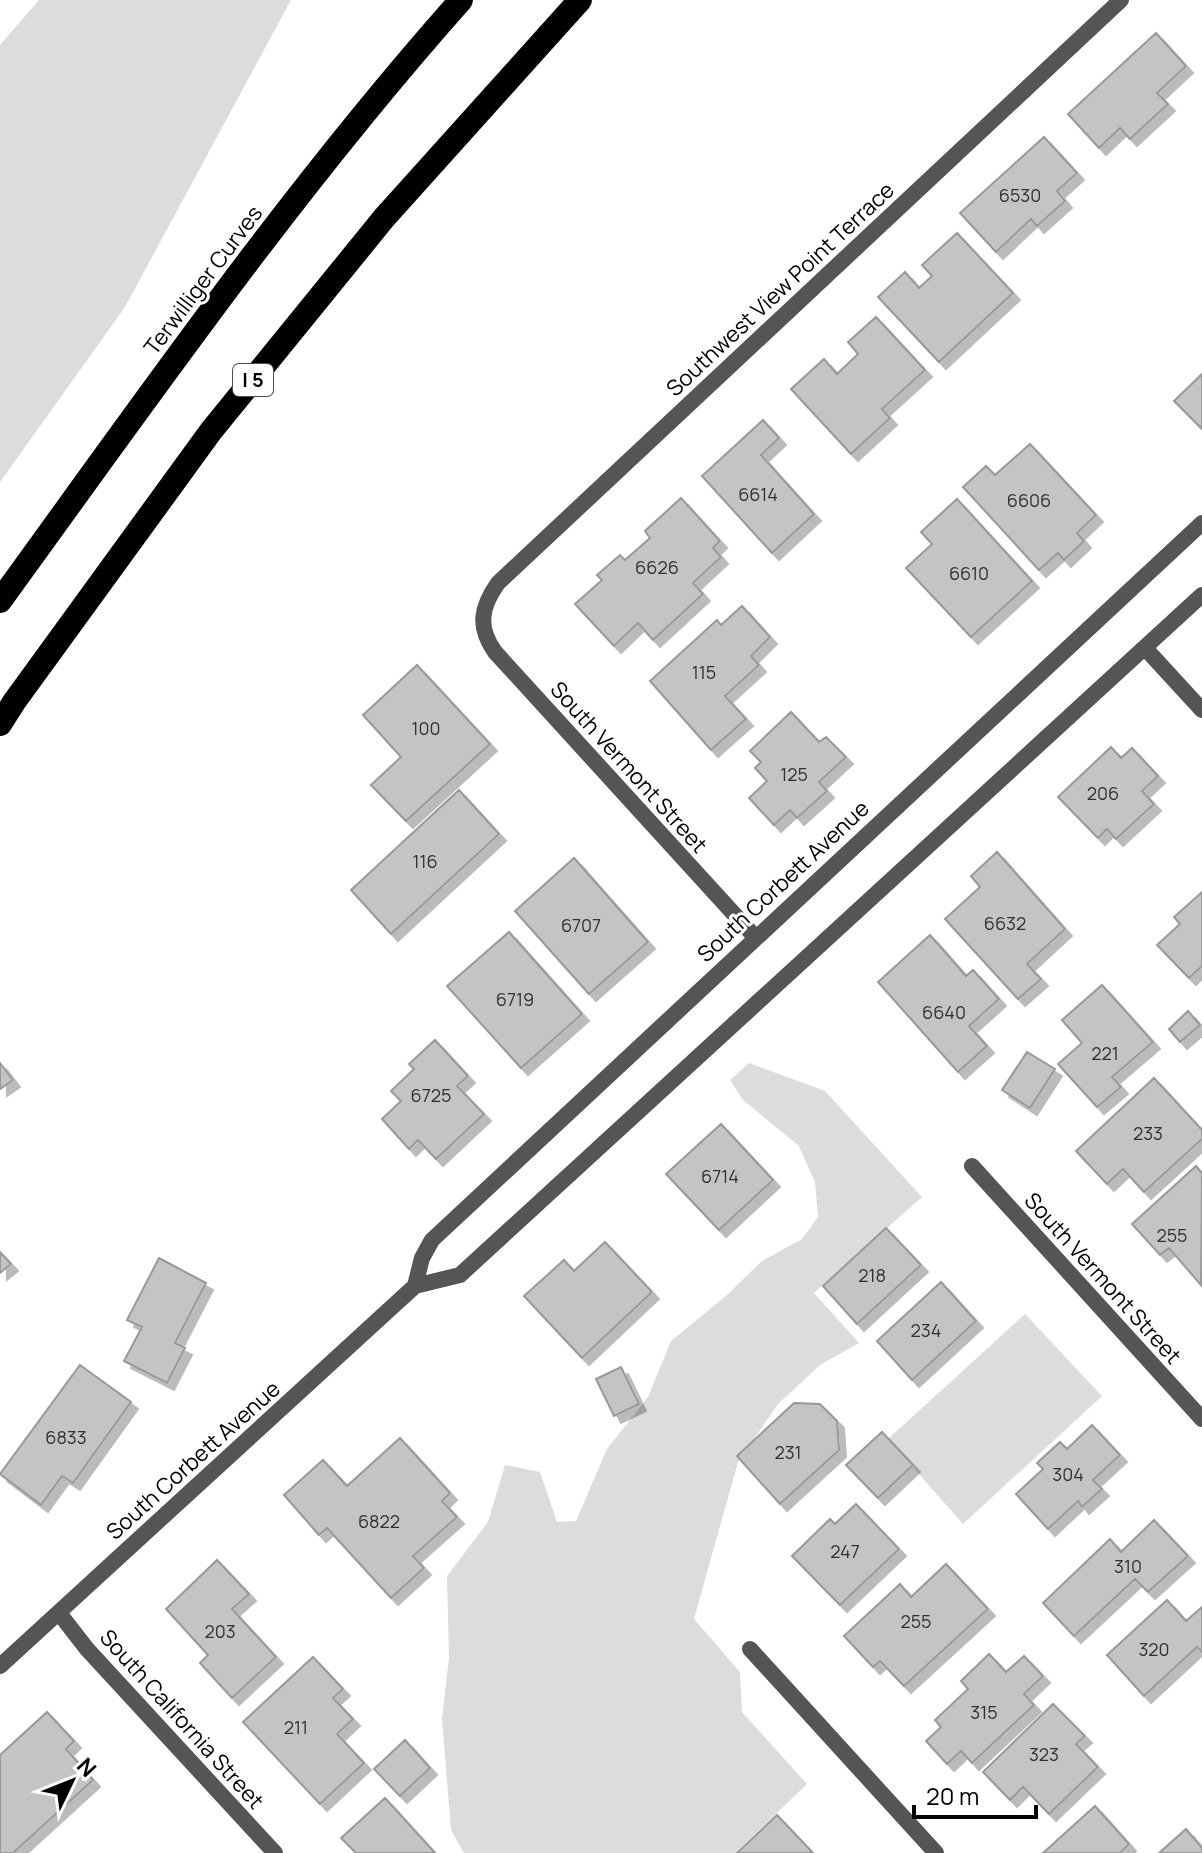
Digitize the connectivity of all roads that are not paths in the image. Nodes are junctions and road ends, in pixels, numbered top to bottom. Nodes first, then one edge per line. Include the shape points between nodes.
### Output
1 (460, 0) edge
2 (580, 0) edge
3 (1121, 0) edge
4 (1202, 523) edge
5 (1202, 595) edge
6 (0, 601) edge
7 (482, 619) joint
8 (1145, 648) junction
9 (1202, 710) edge
10 (0, 724) edge
11 (755, 937) junction
12 (972, 1166) dead end
13 (415, 1286) junction
14 (1202, 1419) edge
15 (59, 1613) junction
16 (750, 1649) dead end
17 (0, 1666) edge
18 (275, 1853) edge
19 (936, 1853) edge

1 - 6 highway, Terwilliger Curves via 398,71 175,359
2 - 10 highway, I 5 via 384,218 211,431
3 - 7 street, Southwest View Point Terrace via 498,583
4 - 11 street, South Corbett Avenue
5 - 8 street, South Corbett Avenue
7 - 11 street, South Vermont Street via 495,652
8 - 9 street
8 - 13 street, South Corbett Avenue via 460,1275
11 - 13 street, South Corbett Avenue via 432,1240
12 - 14 street, South Vermont Street
13 - 15 street, South Corbett Avenue
15 - 17 street, South Corbett Avenue
15 - 18 street, South California Street
16 - 19 street

